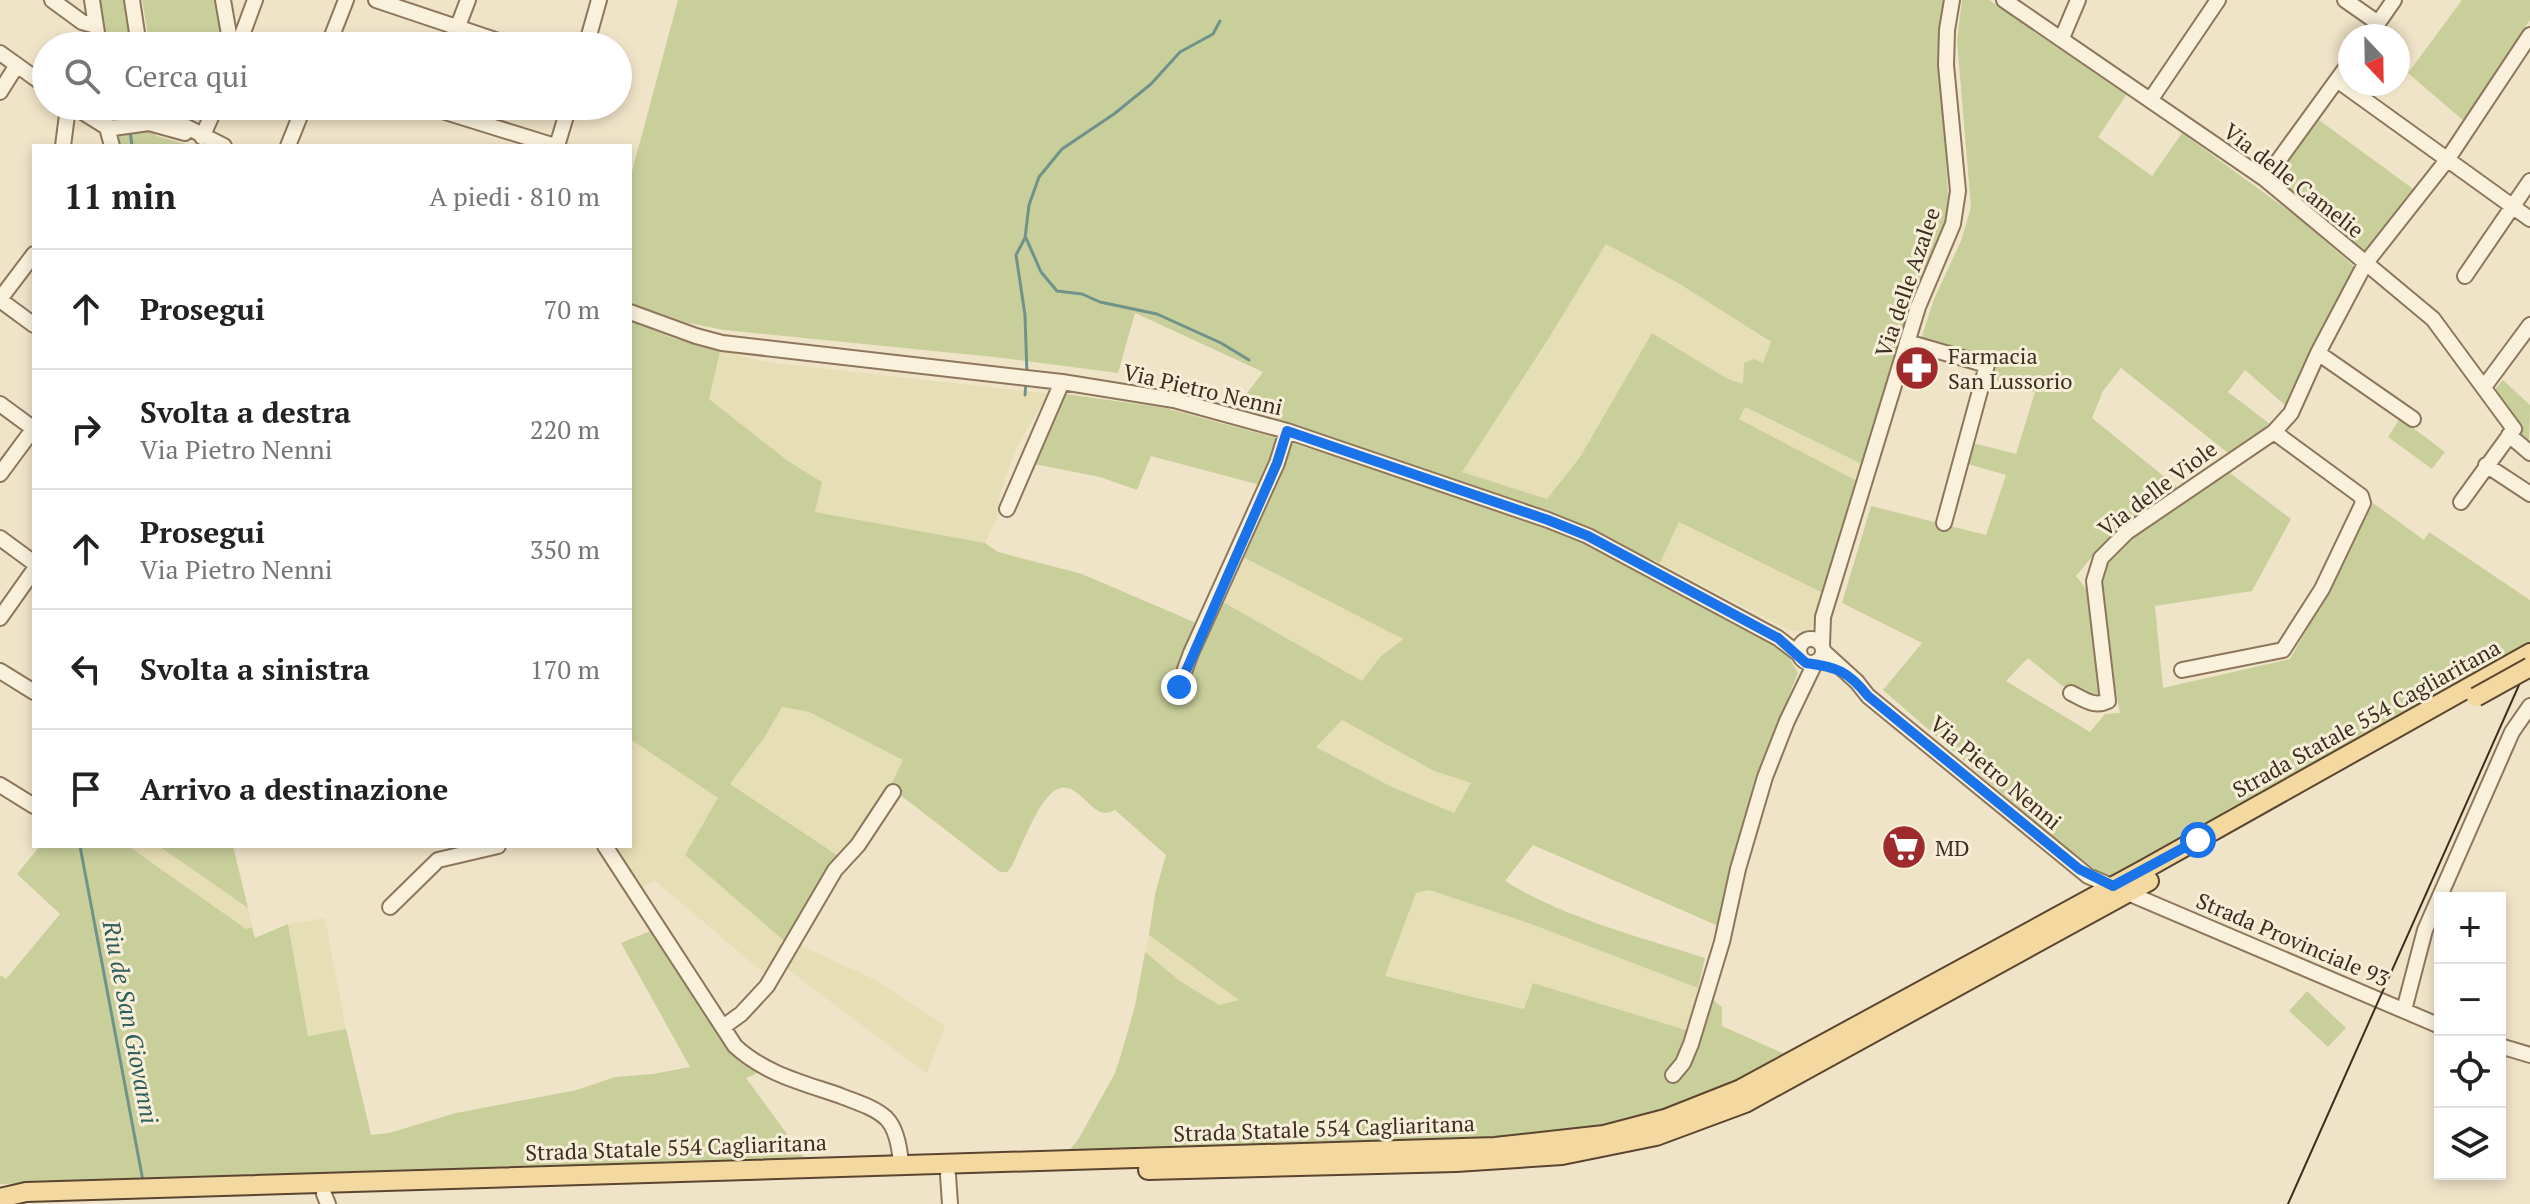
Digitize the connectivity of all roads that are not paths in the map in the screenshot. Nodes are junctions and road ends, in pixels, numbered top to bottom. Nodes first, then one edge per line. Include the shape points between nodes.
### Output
1 (52, 0) edge
2 (92, 0) edge
3 (132, 0) edge
4 (223, 0) edge
5 (255, 0) edge
6 (346, 0) edge
7 (376, 0) edge
8 (468, 0) edge
9 (599, 0) edge
10 (1952, 0) edge
11 (2004, 0) edge
12 (2078, 0) edge
13 (2218, 0) edge
14 (2345, 0) edge
15 (2394, 0) edge
16 (227, 22) junction
17 (2378, 23) joint
18 (96, 26) junction
19 (245, 26) junction
20 (458, 26) junction
21 (97, 32) edge
22 (137, 32) edge
23 (229, 32) edge
24 (243, 32) edge
25 (333, 32) edge
26 (474, 32) edge
27 (590, 32) edge
28 (2530, 35) edge
29 (2062, 38) junction
30 (0, 53) edge
31 (17, 65) junction
32 (32, 76) edge
33 (2337, 80) joint
34 (0, 92) edge
35 (2151, 99) junction
36 (66, 120) edge
37 (108, 120) edge
38 (170, 120) edge
39 (210, 120) edge
40 (298, 120) edge
41 (472, 120) edge
42 (564, 120) edge
43 (202, 137) junction
44 (63, 144) edge
45 (112, 144) edge
46 (219, 144) edge
47 (289, 144) edge
48 (550, 144) edge
49 (557, 144) edge
50 (2447, 160) junction
51 (2265, 179) junction
52 (2530, 181) edge
53 (2513, 206) junction
54 (2530, 219) edge
55 (32, 257) edge
56 (2365, 264) junction
57 (2465, 276) dead end
58 (0, 299) edge
59 (632, 313) edge
60 (32, 323) edge
61 (2528, 334) edge
62 (1907, 342) junction
63 (2318, 353) junction
64 (1062, 382) junction
65 (2484, 387) junction
66 (0, 404) edge
67 (2413, 419) dead end
68 (32, 428) edge
69 (1287, 431) junction
70 (32, 432) edge
71 (2274, 432) junction
72 (2509, 435) junction
73 (2530, 453) edge
74 (2486, 465) junction
75 (0, 474) edge
76 (2530, 494) edge
77 (2461, 502) dead end
78 (1007, 509) dead end
79 (1944, 523) dead end
80 (0, 538) edge
81 (32, 562) edge
82 (32, 573) edge
83 (0, 618) edge
84 (1812, 652) junction
85 (2530, 653) edge
86 (2530, 667) edge
87 (2182, 670) dead end
88 (0, 671) edge
89 (32, 691) edge
90 (1177, 691) dead end
91 (2071, 693) dead end
92 (2530, 706) edge
93 (0, 785) edge
94 (893, 792) dead end
95 (32, 805) edge
96 (489, 848) edge
97 (606, 848) edge
98 (2121, 889) junction
99 (390, 907) dead end
100 (2404, 1010) junction
101 (2434, 1023) edge
102 (723, 1027) junction
103 (2506, 1048) edge
104 (2530, 1055) edge
105 (1673, 1075) dead end
106 (901, 1165) junction
107 (948, 1175) junction
108 (319, 1188) edge
109 (0, 1198) edge
110 (950, 1204) edge

1 - 18 street
2 - 18 street
3 - 22 street
4 - 16 street
5 - 19 street
6 - 25 street
7 - 20 street
8 - 20 street
9 - 27 street
10 - 62 street, Via delle Azalee via 1946,65 1956,208
11 - 29 street, Via delle Camelie
12 - 29 street
13 - 35 street
14 - 17 street
15 - 17 street
16 - 19 street
16 - 23 street
18 - 21 street
19 - 24 street
20 - 26 street
28 - 50 street, Via delle Viole
29 - 35 street, Via delle Camelie
30 - 31 street
31 - 32 street
31 - 34 street
33 - 50 street
33 - 51 street
35 - 51 street, Via delle Camelie
36 - 44 street
37 - 45 street
38 - 43 street
39 - 43 street
40 - 47 street
41 - 48 street
42 - 49 street
43 - 46 street
50 - 53 street
50 - 56 street, Via delle Viole
51 - 56 street, Via delle Camelie
52 - 53 street
53 - 54 street
53 - 57 street
55 - 58 street
56 - 63 street, Via delle Viole
56 - 65 street, Via delle Camelie via 2433,319
58 - 60 street
59 - 64 street, Via Pietro Nenni via 722,343
61 - 65 street
62 - 79 street via 1987,365
62 - 84 street, Via delle Azalee
63 - 67 street
63 - 71 street, Via delle Viole via 2291,413
64 - 69 street, Via Pietro Nenni via 1174,400
64 - 78 street
65 - 72 street, Via delle Camelie via 2514,429
66 - 68 street
69 - 84 street, Via Pietro Nenni via 1588,536
69 - 90 street
70 - 75 street
71 - 87 street via 2361,496 2363,503 2322,589 2283,650
71 - 91 street, Via delle Viole via 2127,532 2101,558 2094,581 2108,701 2091,703
72 - 73 street, Via delle Camelie
72 - 74 street
74 - 76 street
74 - 77 street
80 - 81 street
82 - 83 street
84 - 98 street, Via Pietro Nenni via 1845,671 1868,696 2079,869
84 - 105 street, Via delle Azalee via 1765,777 1691,1044
85 - 98 main road, Strada Statale 554 Cagliaritana
86 - 98 main road, Strada Statale 554 Cagliaritana, bridge
88 - 89 street
92 - 100 street via 2512,732 2425,930
93 - 95 street
94 - 102 street via 835,870 767,986
96 - 99 street via 438,860
97 - 102 street
98 - 100 street, Strada Provinciale 93
98 - 106 main road, Strada Statale 554 Cagliaritana via 1741,1089 1674,1116 1604,1135 1495,1147
98 - 107 main road, Strada Statale 554 Cagliaritana via 1745,1103 1656,1136 1562,1155 1456,1162
100 - 101 street, Strada Provinciale 93
102 - 106 street via 751,1061 888,1120
103 - 104 street
106 - 108 main road, Strada Statale 554 Cagliaritana
107 - 108 main road, Strada Statale 554 Cagliaritana
107 - 110 street
108 - 109 main road, Strada Statale 554 Cagliaritana via 122,1195 26,1192

